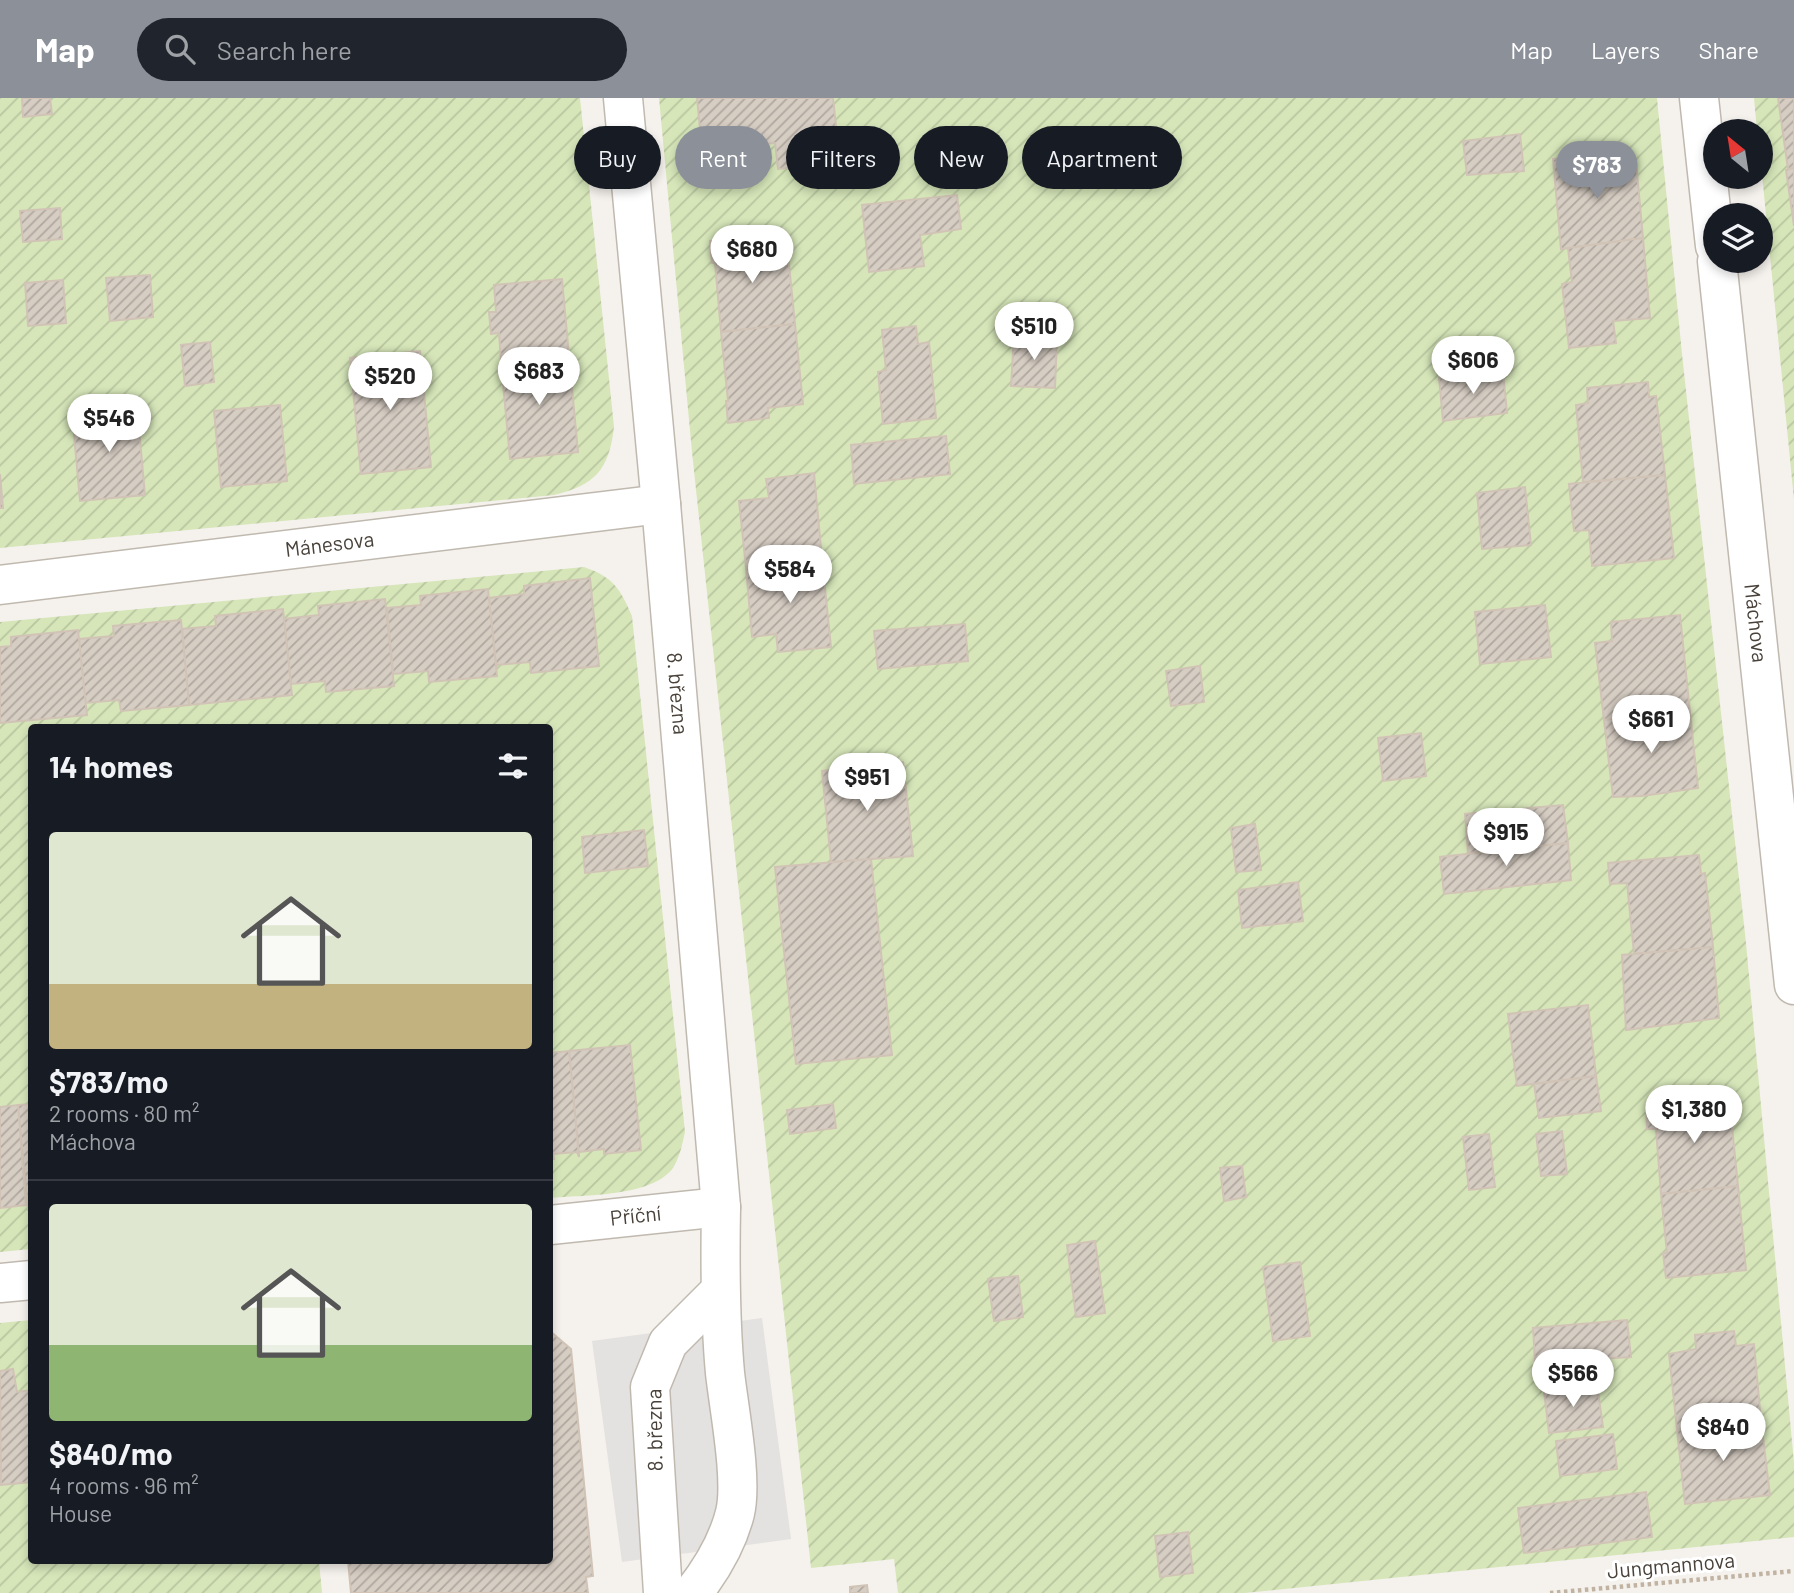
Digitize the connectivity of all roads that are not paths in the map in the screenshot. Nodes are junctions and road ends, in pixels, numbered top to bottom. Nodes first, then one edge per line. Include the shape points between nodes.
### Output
1 (623, 98) edge
2 (1699, 98) edge
3 (1710, 203) edge
4 (1718, 273) edge
5 (661, 504) junction
6 (0, 584) edge
7 (1794, 985) edge
8 (721, 1207) junction
9 (553, 1225) edge
10 (28, 1280) edge
11 (0, 1283) edge
12 (720, 1292) junction
13 (663, 1593) edge
14 (693, 1593) edge

1 - 5 street, 8. března
2 - 3 street
4 - 7 street, Máchova
5 - 6 street, Mánesova
5 - 8 street, 8. března
8 - 9 street, Příční
8 - 12 street, 8. března
10 - 11 street
12 - 13 street, 8. března via 668,1343 650,1387
12 - 14 street, 8. března via 735,1512 711,1569

